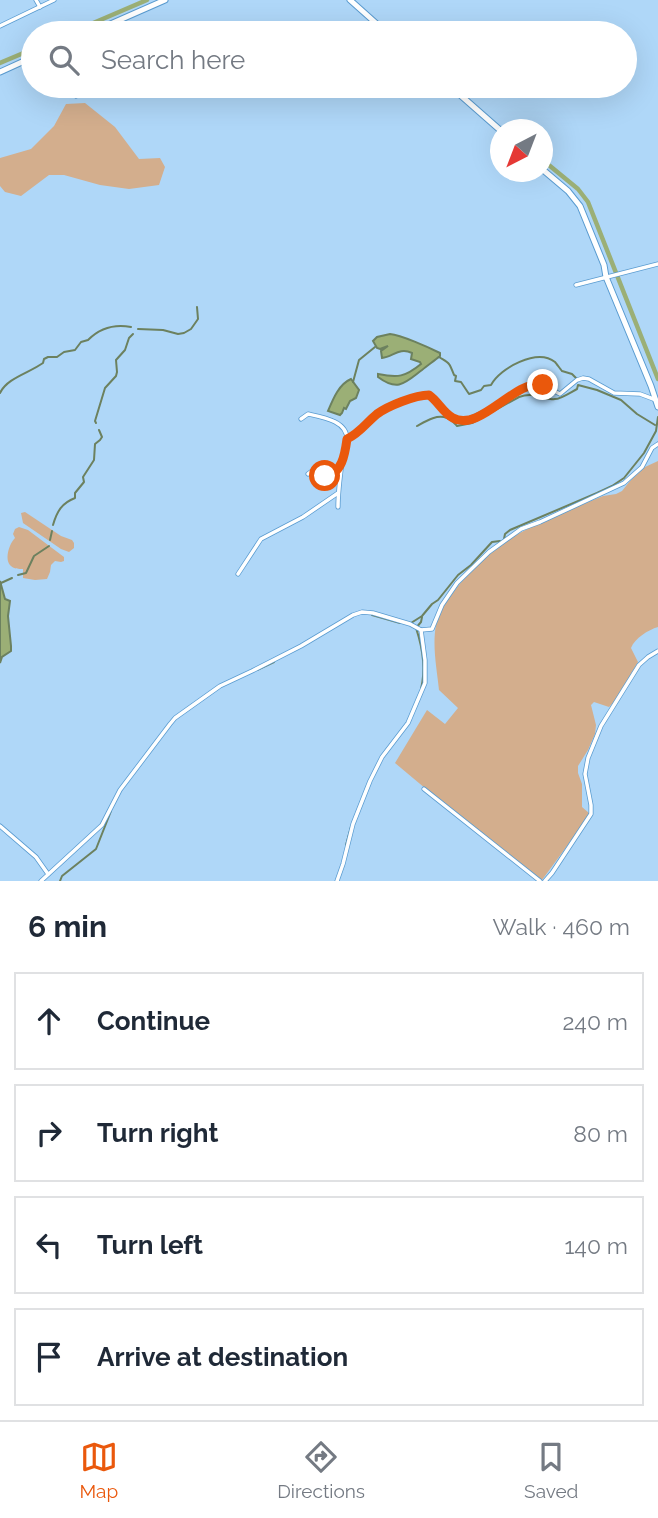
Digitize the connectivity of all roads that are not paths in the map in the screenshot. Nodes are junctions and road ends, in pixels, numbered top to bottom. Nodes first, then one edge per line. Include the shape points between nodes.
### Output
1 (36, 0) edge
2 (54, 0) edge
3 (165, 0) edge
4 (350, 0) edge
5 (40, 7) junction
6 (117, 21) edge
7 (374, 21) edge
8 (0, 26) edge
9 (21, 62) edge
10 (0, 72) edge
11 (464, 98) edge
12 (490, 121) edge
13 (553, 178) edge
14 (658, 264) edge
15 (608, 277) junction
16 (576, 285) dead end
17 (652, 386) junction
18 (645, 395) junction
19 (656, 400) junction
20 (658, 407) edge
21 (301, 419) dead end
22 (347, 439) junction
23 (658, 444) edge
24 (342, 463) junction
25 (307, 474) dead end
26 (338, 493) junction
27 (338, 507) dead end
28 (238, 574) dead end
29 (421, 629) junction
30 (658, 652) edge
31 (424, 789) dead end
32 (0, 826) edge
33 (48, 874) junction
34 (41, 881) edge
35 (337, 881) edge
36 (540, 881) edge
37 (545, 881) edge

1 - 5 street
2 - 5 street
3 - 6 street
4 - 7 street
5 - 8 street
9 - 10 street
11 - 12 street
13 - 15 street via 580,206
14 - 15 street
15 - 16 street
15 - 17 street
17 - 18 street
17 - 19 street
18 - 19 street
18 - 22 street via 614,393 583,378 560,394 537,384 466,420 453,418 431,397 421,395 383,410
19 - 20 street
21 - 22 street via 308,414 334,421
22 - 24 street
23 - 29 street via 642,467 619,487 514,533 489,552 457,583 432,629
24 - 25 street via 332,475
24 - 26 street
26 - 27 street
26 - 28 street via 261,539
29 - 33 street via 362,612 220,686 175,718 120,790 102,825
29 - 35 street via 425,683 408,723 370,781
30 - 37 street via 639,665 601,726 585,770 591,814
31 - 36 street
32 - 33 street
33 - 34 street

